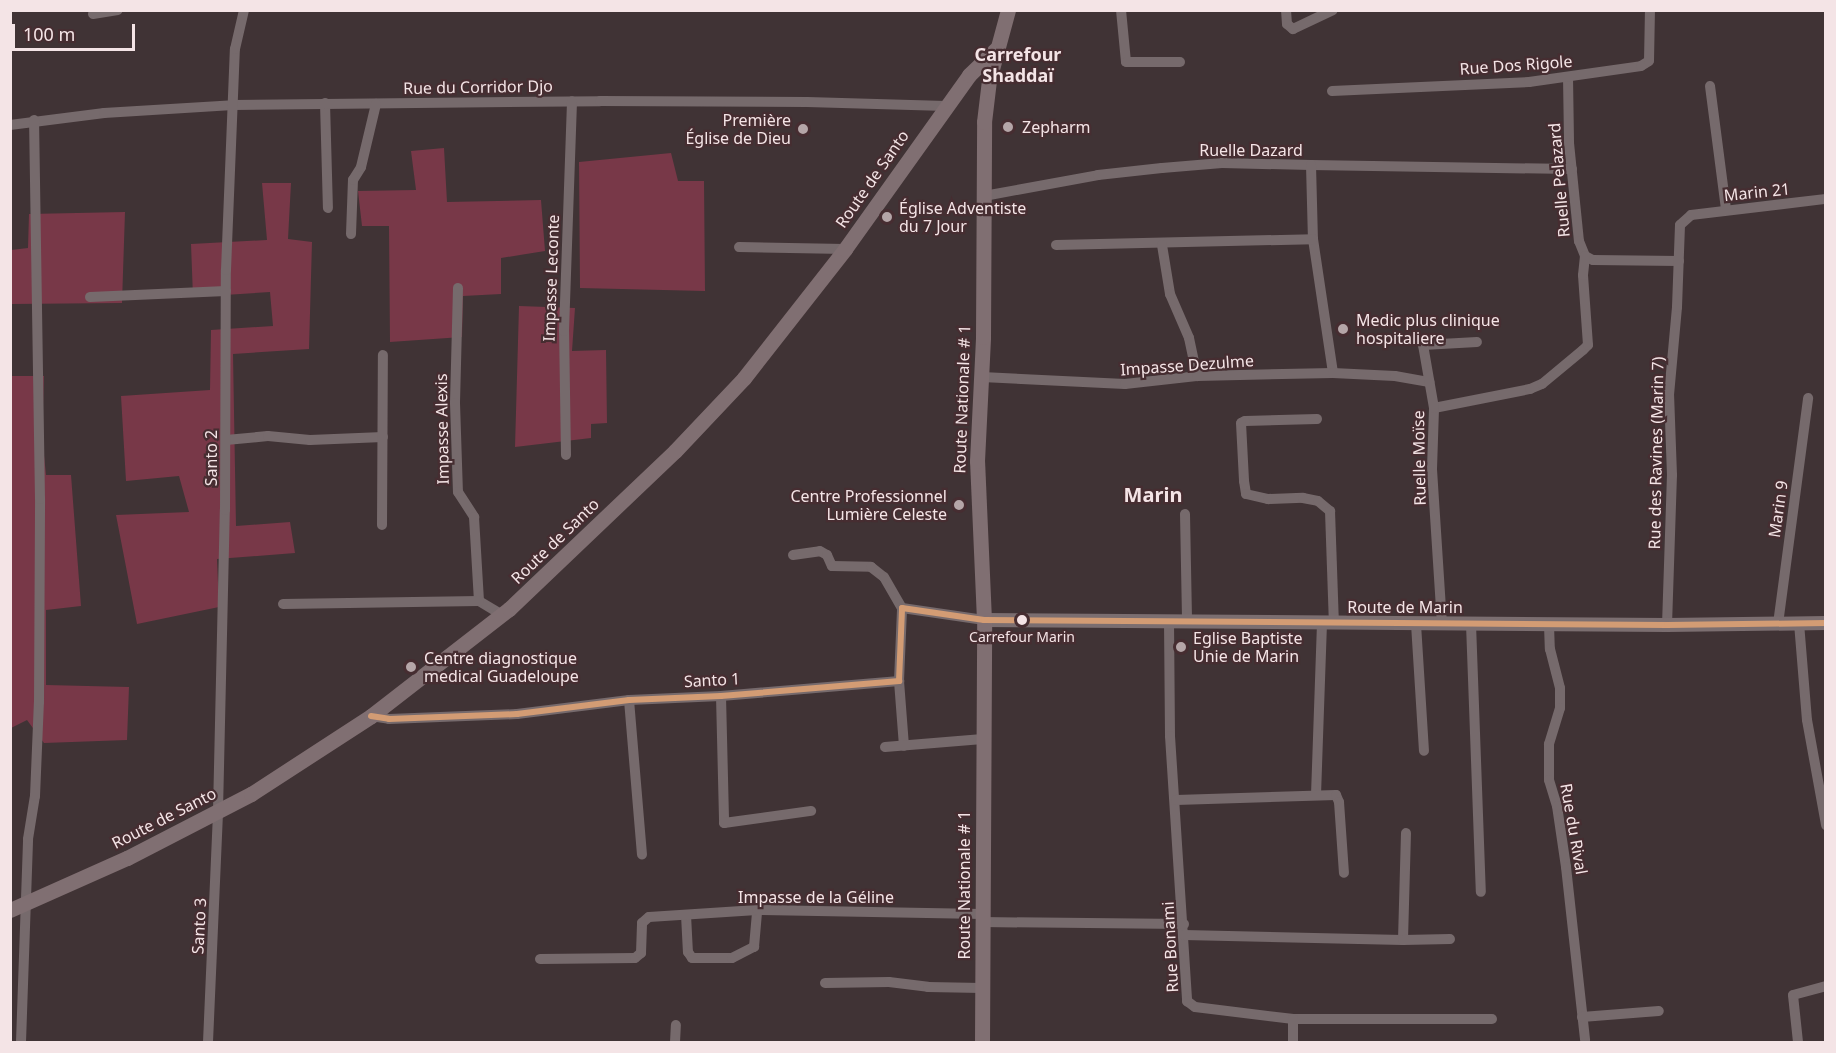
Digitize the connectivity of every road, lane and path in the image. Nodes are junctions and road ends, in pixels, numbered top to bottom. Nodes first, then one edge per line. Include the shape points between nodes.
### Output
1 (118, 10) edge
2 (244, 10) edge
3 (1008, 10) edge
4 (1121, 10) edge
5 (1286, 10) edge
6 (1334, 10) edge
7 (1650, 10) edge
8 (93, 14) dead end
9 (996, 49) junction
10 (1180, 62) dead end
11 (1568, 77) junction
12 (1710, 86) dead end
13 (1332, 91) dead end
14 (572, 101) junction
15 (325, 103) junction
16 (376, 104) junction
17 (233, 105) junction
18 (946, 106) junction
19 (34, 120) junction
20 (10, 125) edge
21 (1311, 165) junction
22 (1572, 169) junction
23 (984, 196) junction
24 (1826, 199) edge
25 (328, 208) dead end
26 (1726, 210) junction
27 (1691, 215) joint
28 (351, 234) dead end
29 (1313, 239) junction
30 (1056, 245) dead end
31 (1162, 245) junction
32 (739, 247) dead end
33 (845, 249) junction
34 (1585, 256) junction
35 (1679, 261) junction
36 (458, 288) dead end
37 (226, 291) junction
38 (90, 297) dead end
39 (1477, 342) dead end
40 (383, 355) dead end
41 (1333, 373) junction
42 (1197, 376) junction
43 (982, 377) junction
44 (1429, 382) junction
45 (1808, 398) dead end
46 (1434, 408) junction
47 (1317, 419) dead end
48 (382, 437) junction
49 (226, 440) junction
50 (566, 455) dead end
51 (1185, 514) dead end
52 (382, 525) dead end
53 (793, 555) dead end
54 (479, 601) junction
55 (283, 604) dead end
56 (902, 608) junction
57 (502, 615) junction
58 (984, 620) junction
59 (1169, 621) junction
60 (1187, 621) junction
61 (1328, 623) junction
62 (1799, 623) junction
63 (1826, 623) edge
64 (1416, 624) junction
65 (1442, 624) junction
66 (1471, 624) junction
67 (1778, 624) junction
68 (1549, 625) junction
69 (1667, 625) junction
70 (899, 681) junction
71 (722, 696) junction
72 (629, 700) junction
73 (371, 716) junction
74 (983, 739) junction
75 (904, 746) junction
76 (885, 747) dead end
77 (1424, 751) dead end
78 (1316, 795) junction
79 (1176, 800) junction
80 (218, 811) junction
81 (811, 811) dead end
82 (1826, 825) edge
83 (1406, 833) dead end
84 (642, 854) dead end
85 (1344, 873) dead end
86 (1481, 892) dead end
87 (27, 904) junction
88 (10, 910) edge
89 (757, 910) junction
90 (686, 915) junction
91 (982, 918) junction
92 (1184, 930) junction
93 (1450, 939) dead end
94 (1403, 940) junction
95 (540, 959) dead end
96 (825, 983) dead end
97 (1826, 986) edge
98 (982, 988) junction
99 (1659, 1011) dead end
100 (1582, 1017) junction
101 (1293, 1019) junction
102 (1492, 1019) dead end
103 (676, 1025) dead end
104 (1585, 1040) dead end
105 (21, 1042) edge
106 (208, 1042) edge
107 (675, 1042) edge
108 (982, 1042) edge
109 (1293, 1042) edge
110 (1798, 1042) edge

1 - 8 street
2 - 17 street, Santo 2 via 235,49
3 - 9 main road, Route Nationale # 1
4 - 10 street via 1126,62
5 - 6 street via 1287,24 1293,29
7 - 11 street, Rue Dos Rigole via 1646,64
9 - 18 main road, Route de Santo via 977,64
9 - 23 main road, Route Nationale # 1 via 984,122
11 - 13 street, Rue Dos Rigole
11 - 22 street, Ruelle Pelazard
12 - 26 street
14 - 16 street, Rue du Corridor Djo
14 - 18 street, Rue du Corridor Djo
14 - 50 street, Impasse Leconte via 564,332
15 - 16 street, Rue du Corridor Djo
15 - 17 street, Rue du Corridor Djo
15 - 25 street
16 - 28 street via 361,167 353,180
17 - 19 street, Rue du Corridor Djo
17 - 37 street, Santo 2
18 - 33 main road, Route de Santo
19 - 20 street, Rue du Corridor Djo
19 - 87 street via 39,691
21 - 22 street
21 - 23 street, Ruelle Dazard via 1222,163 1162,168
21 - 29 street, Ruelle Dazard
22 - 34 street, Ruelle Pelazard via 1579,241
23 - 43 main road, Route Nationale # 1
24 - 26 street, Marin 21
26 - 27 street, Marin 21
27 - 35 street, Rue des Ravines (Marin 7) via 1680,225
29 - 31 street
29 - 41 street, Ruelle Dazard
30 - 31 street
31 - 42 street via 1170,294 1189,338
32 - 33 street
33 - 57 main road, Route de Santo via 736,386 675,451
34 - 35 street, Ruelle Pelazard via 1593,260
34 - 46 street via 1588,345 1542,384 1530,389
35 - 69 street, Rue des Ravines (Marin 7) via 1669,395 1672,475
36 - 54 street, Impasse Alexis via 458,492 474,517
37 - 38 street
37 - 49 street, Santo 2
39 - 44 street, Ruelle Moïse via 1423,345
40 - 48 street
41 - 42 street, Impasse Dezulme
41 - 44 street, Impasse Dezulme
42 - 43 street, Impasse Dezulme via 1125,384
43 - 58 main road, Route Nationale # 1 via 977,461
44 - 46 street, Ruelle Moïse
45 - 67 street, Marin 9
46 - 65 street, Ruelle Moïse via 1432,470
47 - 61 street via 1241,423 1244,481 1246,494 1318,501 1330,511
48 - 49 street via 310,440 268,436
48 - 52 street
49 - 80 street, Santo 2
51 - 60 street
53 - 56 street via 820,550 832,566 872,567 884,577
54 - 55 street
54 - 57 street
56 - 58 street
56 - 70 street
57 - 73 main road, Route de Santo
58 - 59 main road, Route de Marin
58 - 74 main road, Route Nationale # 1
59 - 60 main road, Route de Marin
59 - 79 street, Rue Bonami via 1170,736
60 - 61 main road, Route de Marin
61 - 64 main road, Route de Marin
61 - 78 street
62 - 63 main road, Route de Marin
62 - 67 main road, Route de Marin
62 - 82 street via 1808,720
64 - 65 main road, Route de Marin
64 - 77 street
65 - 66 main road, Route de Marin
66 - 68 main road, Route de Marin
66 - 86 street
67 - 69 main road, Route de Marin
68 - 69 main road, Route de Marin
68 - 100 street, Rue du Rival via 1550,649 1560,687 1560,708 1549,744 1549,780 1566,867
70 - 71 street, Santo 1
70 - 75 street
71 - 72 street, Santo 1
71 - 81 street via 724,823
72 - 73 street, Santo 1 via 517,714 389,719
72 - 84 street
73 - 80 main road, Route de Santo
74 - 75 street
74 - 91 main road, Route Nationale # 1
75 - 76 street
78 - 79 street
78 - 85 street via 1336,795 1339,802
79 - 92 street, Rue Bonami
80 - 87 main road, Route de Santo
80 - 106 street, Santo 3
83 - 94 street
87 - 88 main road, Route de Santo
87 - 105 street
89 - 90 street, Impasse de la Géline
89 - 90 street via 754,947 732,958 692,958 688,952
89 - 91 street, Impasse de la Géline
90 - 95 street, Impasse de la Géline via 649,917 642,923 641,953 635,958
91 - 92 street, Impasse de la Géline
91 - 98 main road, Route Nationale # 1
92 - 94 street, Impasse de la Géline
92 - 101 street, Rue Bonami via 1187,1000 1196,1007
93 - 94 street, Impasse de la Géline
96 - 98 street via 889,982
97 - 110 street via 1793,995
98 - 108 main road, Route Nationale # 1
99 - 100 street
100 - 104 street, Rue du Rival
101 - 102 street, Rue Bonami
101 - 109 street
103 - 107 street

